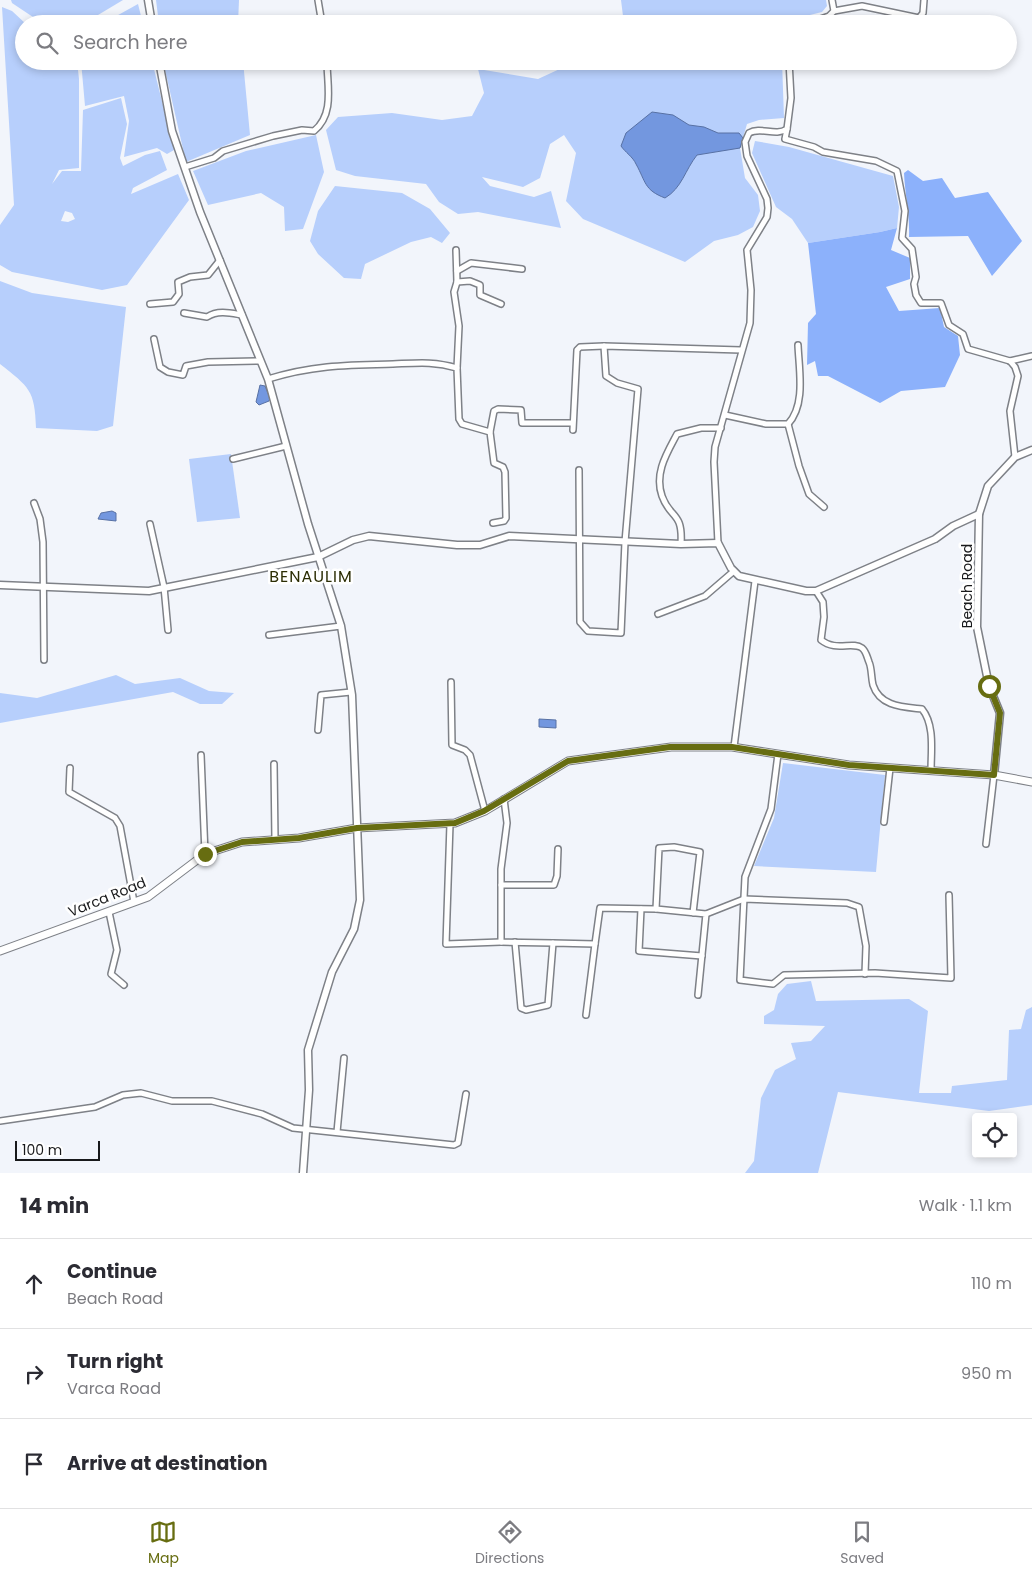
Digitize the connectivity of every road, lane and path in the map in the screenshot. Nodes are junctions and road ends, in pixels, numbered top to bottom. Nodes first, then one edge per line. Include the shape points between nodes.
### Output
1 (148, 0) edge
2 (318, 0) edge
3 (832, 0) edge
4 (924, 0) edge
5 (834, 11) junction
6 (150, 15) edge
7 (320, 15) edge
8 (830, 15) edge
9 (905, 15) edge
10 (921, 15) edge
11 (161, 70) edge
12 (327, 70) edge
13 (789, 70) edge
14 (787, 129) junction
15 (185, 167) junction
16 (456, 250) dead end
17 (220, 260) junction
18 (522, 269) dead end
19 (457, 271) junction
20 (457, 282) junction
21 (150, 304) dead end
22 (501, 304) dead end
23 (184, 312) dead end
24 (242, 315) junction
25 (154, 339) dead end
26 (604, 346) junction
27 (798, 346) dead end
28 (741, 350) junction
29 (1032, 356) edge
30 (260, 361) junction
31 (1010, 361) junction
32 (457, 368) junction
33 (268, 379) junction
34 (724, 415) junction
35 (572, 423) junction
36 (788, 424) junction
37 (720, 428) junction
38 (573, 430) dead end
39 (490, 432) junction
40 (286, 446) junction
41 (1032, 450) edge
42 (1015, 457) junction
43 (233, 459) dead end
44 (579, 470) dead end
45 (34, 503) dead end
46 (824, 507) dead end
47 (979, 514) junction
48 (493, 523) dead end
49 (150, 524) dead end
50 (579, 540) junction
51 (625, 542) junction
52 (718, 543) junction
53 (681, 544) junction
54 (318, 557) junction
55 (734, 571) junction
56 (754, 581) junction
57 (0, 585) edge
58 (43, 587) junction
59 (164, 587) junction
60 (816, 591) junction
61 (658, 614) dead end
62 (341, 626) junction
63 (168, 630) dead end
64 (269, 635) dead end
65 (44, 660) dead end
66 (451, 682) dead end
67 (351, 692) junction
68 (318, 730) dead end
69 (734, 747) junction
70 (778, 754) junction
71 (201, 755) dead end
72 (274, 764) dead end
73 (70, 768) dead end
74 (890, 768) junction
75 (931, 771) junction
76 (994, 775) junction
77 (1032, 782) edge
78 (504, 799) junction
79 (484, 811) junction
80 (884, 822) dead end
81 (450, 824) junction
82 (357, 828) junction
83 (275, 840) junction
84 (986, 844) dead end
85 (558, 849) dead end
86 (205, 854) junction
87 (501, 885) junction
88 (949, 895) dead end
89 (744, 899) junction
90 (134, 902) junction
91 (641, 909) junction
92 (656, 909) junction
93 (108, 912) junction
94 (693, 913) junction
95 (706, 914) junction
96 (501, 942) junction
97 (515, 942) junction
98 (553, 943) junction
99 (595, 944) junction
100 (0, 950) edge
101 (702, 956) junction
102 (865, 974) junction
103 (124, 985) dead end
104 (698, 995) dead end
105 (586, 1015) dead end
106 (344, 1058) dead end
107 (466, 1094) dead end
108 (0, 1121) edge
109 (306, 1128) junction
110 (337, 1132) junction
111 (303, 1173) edge

1 - 6 street
2 - 7 street
3 - 5 street
4 - 10 street
5 - 8 street
5 - 9 street via 862,6
11 - 15 street via 172,131
12 - 15 street via 329,105 321,126 314,131 273,136
13 - 14 street via 791,98
14 - 28 street via 776,132 754,130 746,142 750,163 768,208 767,217 747,250 750,323
14 - 31 street via 786,139 823,152 876,162 897,171 905,211 902,238 912,250 916,295 921,303 941,303 944,306 949,325 963,334 968,349
15 - 17 street
16 - 19 street
17 - 21 street via 208,275 178,282 179,294 173,302
17 - 24 street
18 - 19 street via 471,263
19 - 20 street
20 - 22 street via 470,281 480,285 480,295
20 - 32 street via 454,292 460,326
23 - 24 street via 207,317 223,312
24 - 30 street
25 - 30 street via 160,367 176,375 182,375 186,366 208,362
26 - 28 street
26 - 35 street via 580,347 577,350
26 - 51 street via 606,376 638,389
27 - 36 street via 798,406
28 - 34 street
29 - 31 street
30 - 33 street
31 - 42 street via 1018,376 1010,411
32 - 33 street via 437,362 323,366 298,369
32 - 39 street via 459,419 462,424
33 - 40 street
34 - 36 street via 766,424
34 - 37 street
35 - 38 street
35 - 39 street via 525,423 522,422 521,410 498,409 494,411
36 - 46 street via 809,494
37 - 52 street via 714,462
37 - 53 street via 701,428 677,434 660,467 662,496 679,518
39 - 48 street via 494,463 503,467 505,479 506,518
40 - 43 street
40 - 54 street
41 - 42 street
42 - 47 street, Beach Road via 988,486
44 - 50 street
45 - 58 street via 40,519
47 - 60 street via 953,526 936,539
47 - 76 street, Beach Road via 977,627 989,686 1000,713
49 - 59 street
50 - 51 street
50 - 51 street via 580,622 588,631 602,634 621,634
50 - 54 street via 509,536 480,545 457,545 369,536
51 - 53 street
52 - 53 street
52 - 55 street
54 - 59 street
54 - 62 street
55 - 56 street
55 - 61 street via 705,596
56 - 60 street
56 - 69 street
57 - 58 street
58 - 59 street via 149,591
58 - 65 street
59 - 63 street
60 - 75 street via 824,617 821,640 839,647 864,649 878,693 893,705 922,709 926,715 931,738
62 - 64 street
62 - 67 street
66 - 79 street via 452,745 470,755
67 - 68 street via 321,695
67 - 82 street
69 - 70 main road, Varca Road
69 - 78 main road, Varca Road via 670,747 568,761
70 - 74 main road, Varca Road
70 - 89 street via 771,809 745,877
71 - 86 street
72 - 83 street
73 - 90 street via 69,792 115,818 120,826
74 - 75 main road, Varca Road
74 - 80 street
75 - 76 main road, Varca Road
76 - 77 main road, Varca Road
76 - 84 street
78 - 79 main road, Varca Road
78 - 87 street via 507,823
79 - 81 main road, Varca Road
81 - 82 main road, Varca Road
81 - 96 street via 446,944
82 - 83 main road, Varca Road
82 - 109 street via 360,900 354,929 332,972 308,1050
83 - 86 main road, Varca Road via 242,842
85 - 87 street via 554,885
86 - 90 main road, Varca Road via 148,897
87 - 96 street
88 - 102 street via 952,978
89 - 95 street
89 - 102 street via 846,903 859,907 866,946
89 - 102 street via 740,980 773,984 784,975
90 - 93 main road, Varca Road
91 - 92 street
91 - 99 street via 600,908
91 - 101 street via 639,951
92 - 94 street
92 - 94 street via 659,848 674,848 700,852
93 - 100 main road, Varca Road
93 - 103 street via 117,950 111,974
94 - 95 street
95 - 101 street
96 - 97 street
97 - 98 street
97 - 98 street via 521,1008 526,1010 548,1005
98 - 99 street
99 - 105 street
101 - 104 street
106 - 110 street
107 - 110 street via 458,1143 454,1145
108 - 109 street via 95,1107 123,1095 141,1093 172,1101 212,1100 262,1114 293,1128
109 - 110 street
109 - 111 street

